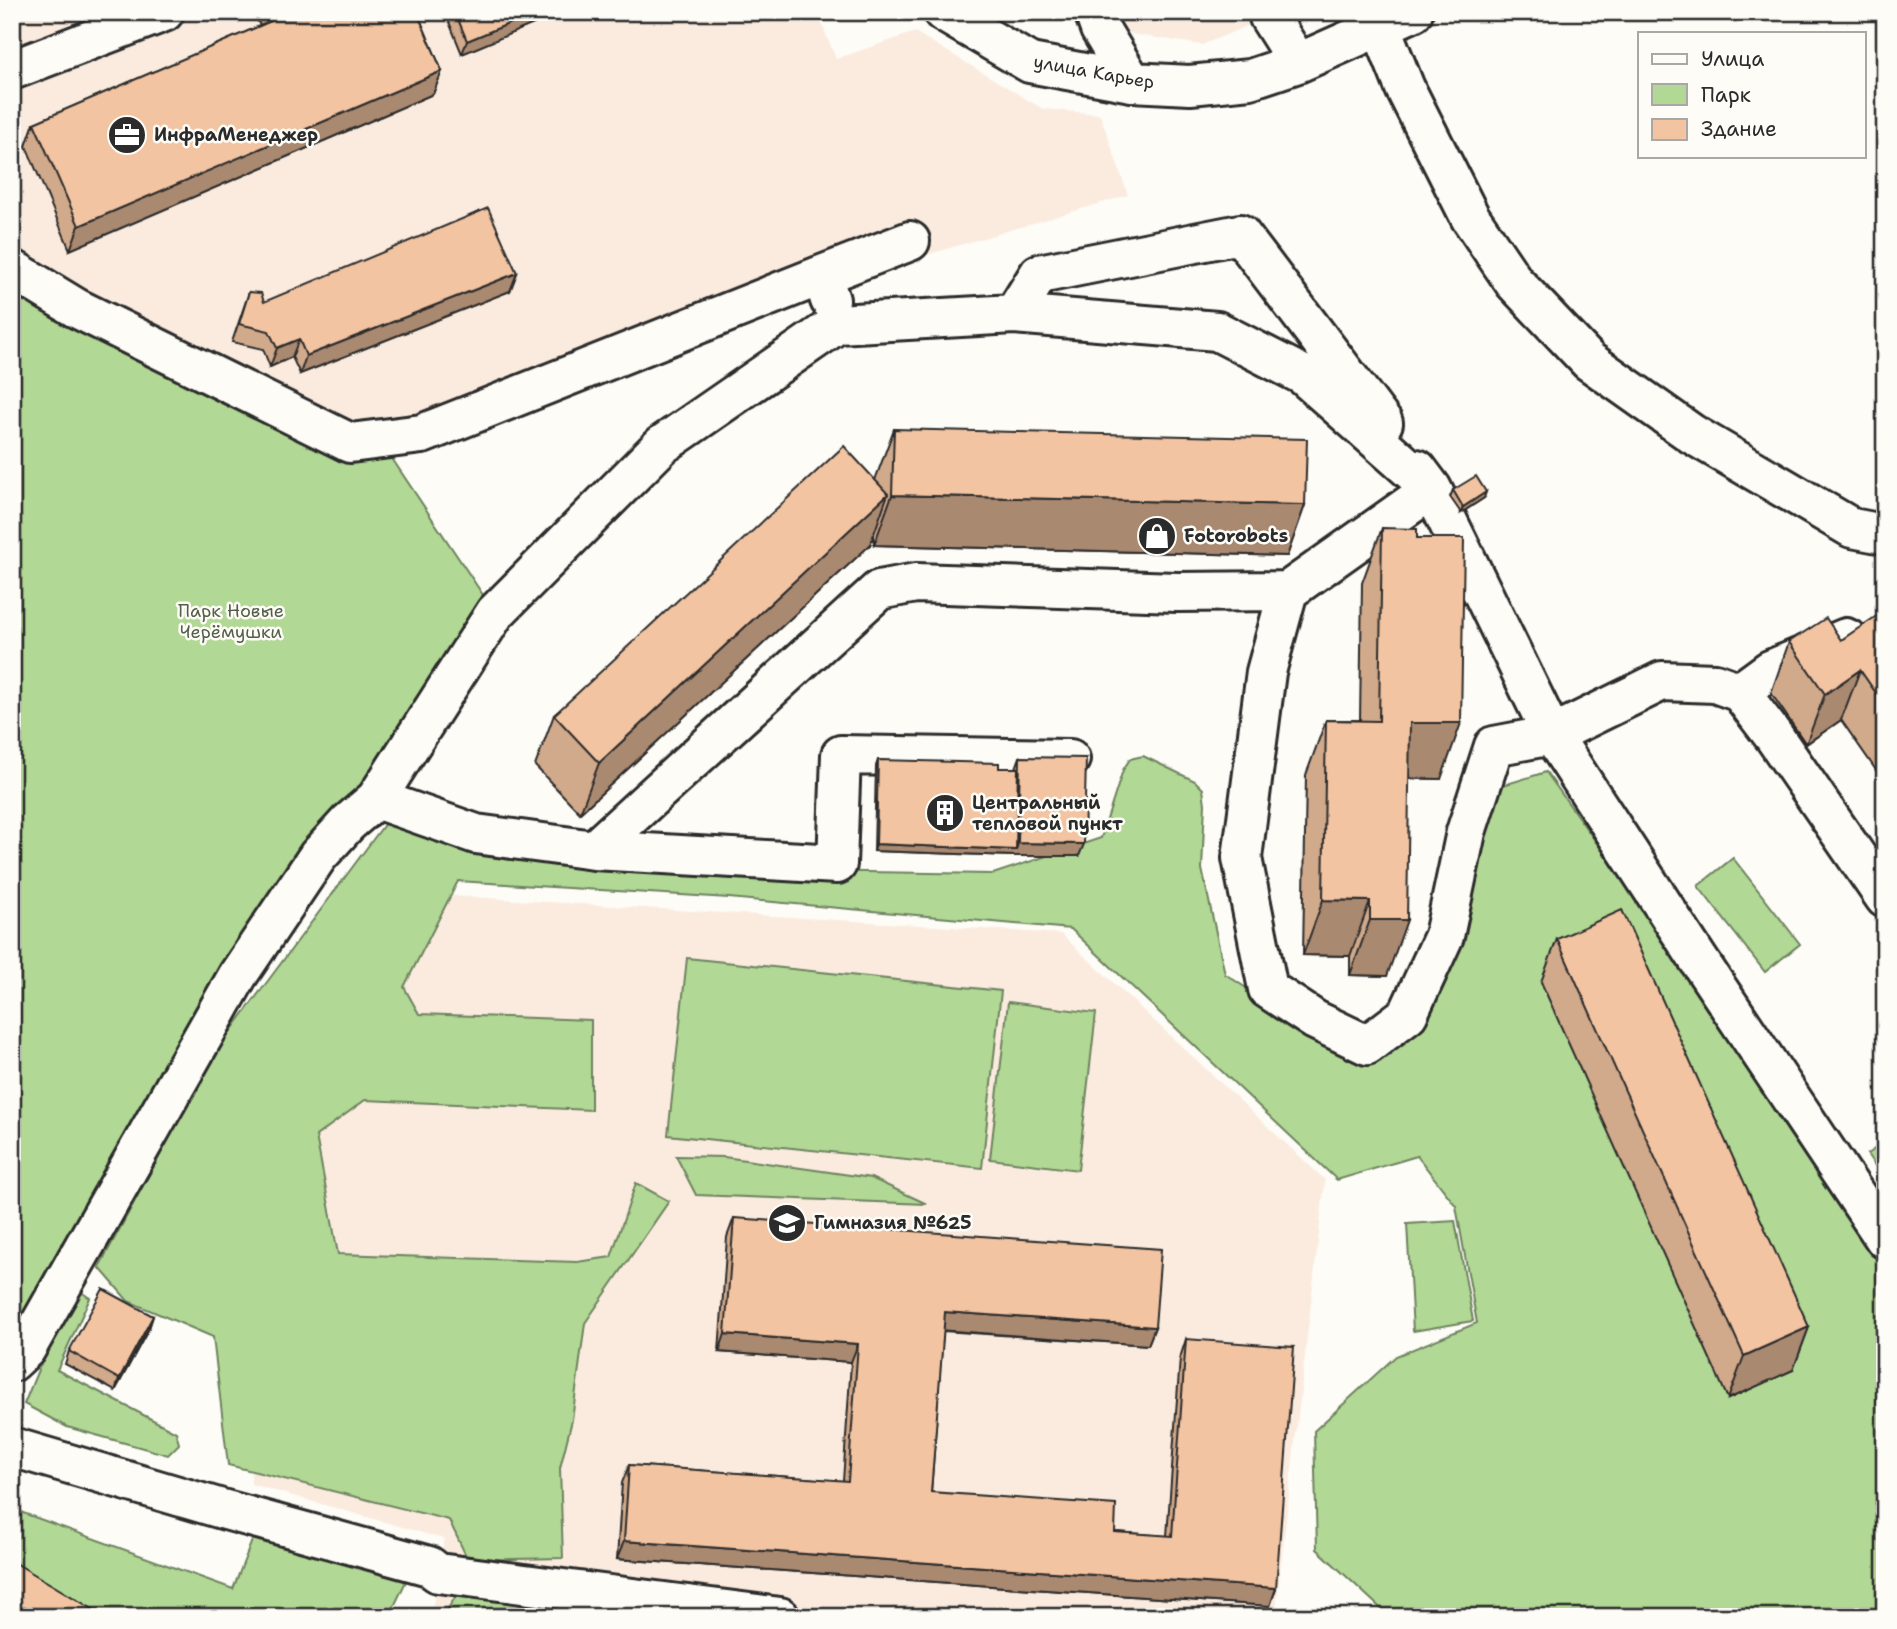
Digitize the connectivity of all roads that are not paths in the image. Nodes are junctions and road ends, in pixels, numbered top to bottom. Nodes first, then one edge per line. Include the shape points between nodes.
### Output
1 (164, 12) edge
2 (943, 12) edge
3 (1094, 12) edge
4 (1269, 17) dead end
5 (1397, 20) edge
6 (1298, 63) junction
7 (12, 71) edge
8 (1132, 82) junction
9 (910, 241) dead end
10 (12, 270) edge
11 (822, 275) junction
12 (1014, 314) junction
13 (837, 324) junction
14 (1432, 489) junction
15 (1878, 533) dead end
16 (1288, 591) junction
17 (1885, 661) edge
18 (1740, 692) junction
19 (1552, 735) junction
20 (1076, 759) edge
21 (376, 799) junction
22 (594, 850) junction
23 (1885, 898) edge
24 (1885, 1239) edge
25 (12, 1362) edge
26 (12, 1447) edge
27 (780, 1617) edge

1 - 7 street
2 - 8 street, улица Карьер via 1030,63
3 - 8 street
4 - 6 street
5 - 6 street, улица Карьер
5 - 15 street via 1405,88 1470,217 1514,282 1589,361 1692,434 1852,528
6 - 8 street, улица Карьер via 1250,79 1190,85
9 - 11 street
10 - 11 street via 76,308 350,443 422,434
11 - 13 street
12 - 13 street
12 - 14 street via 1217,331 1303,375
12 - 14 street via 1038,274 1240,234
13 - 21 street via 662,445 495,613
14 - 16 street
14 - 19 street
16 - 19 street via 1266,672 1242,858 1268,989 1315,1020 1367,1045 1408,1014 1444,936 1466,832 1494,746
16 - 22 street via 916,583 879,590
17 - 18 street via 1846,638 1770,670
18 - 19 street via 1715,683 1662,681
18 - 23 street
19 - 24 street
20 - 22 street via 841,755 837,864
21 - 22 street via 476,834
21 - 25 street via 318,856 238,975 26,1349
26 - 27 street via 429,1566 438,1573

